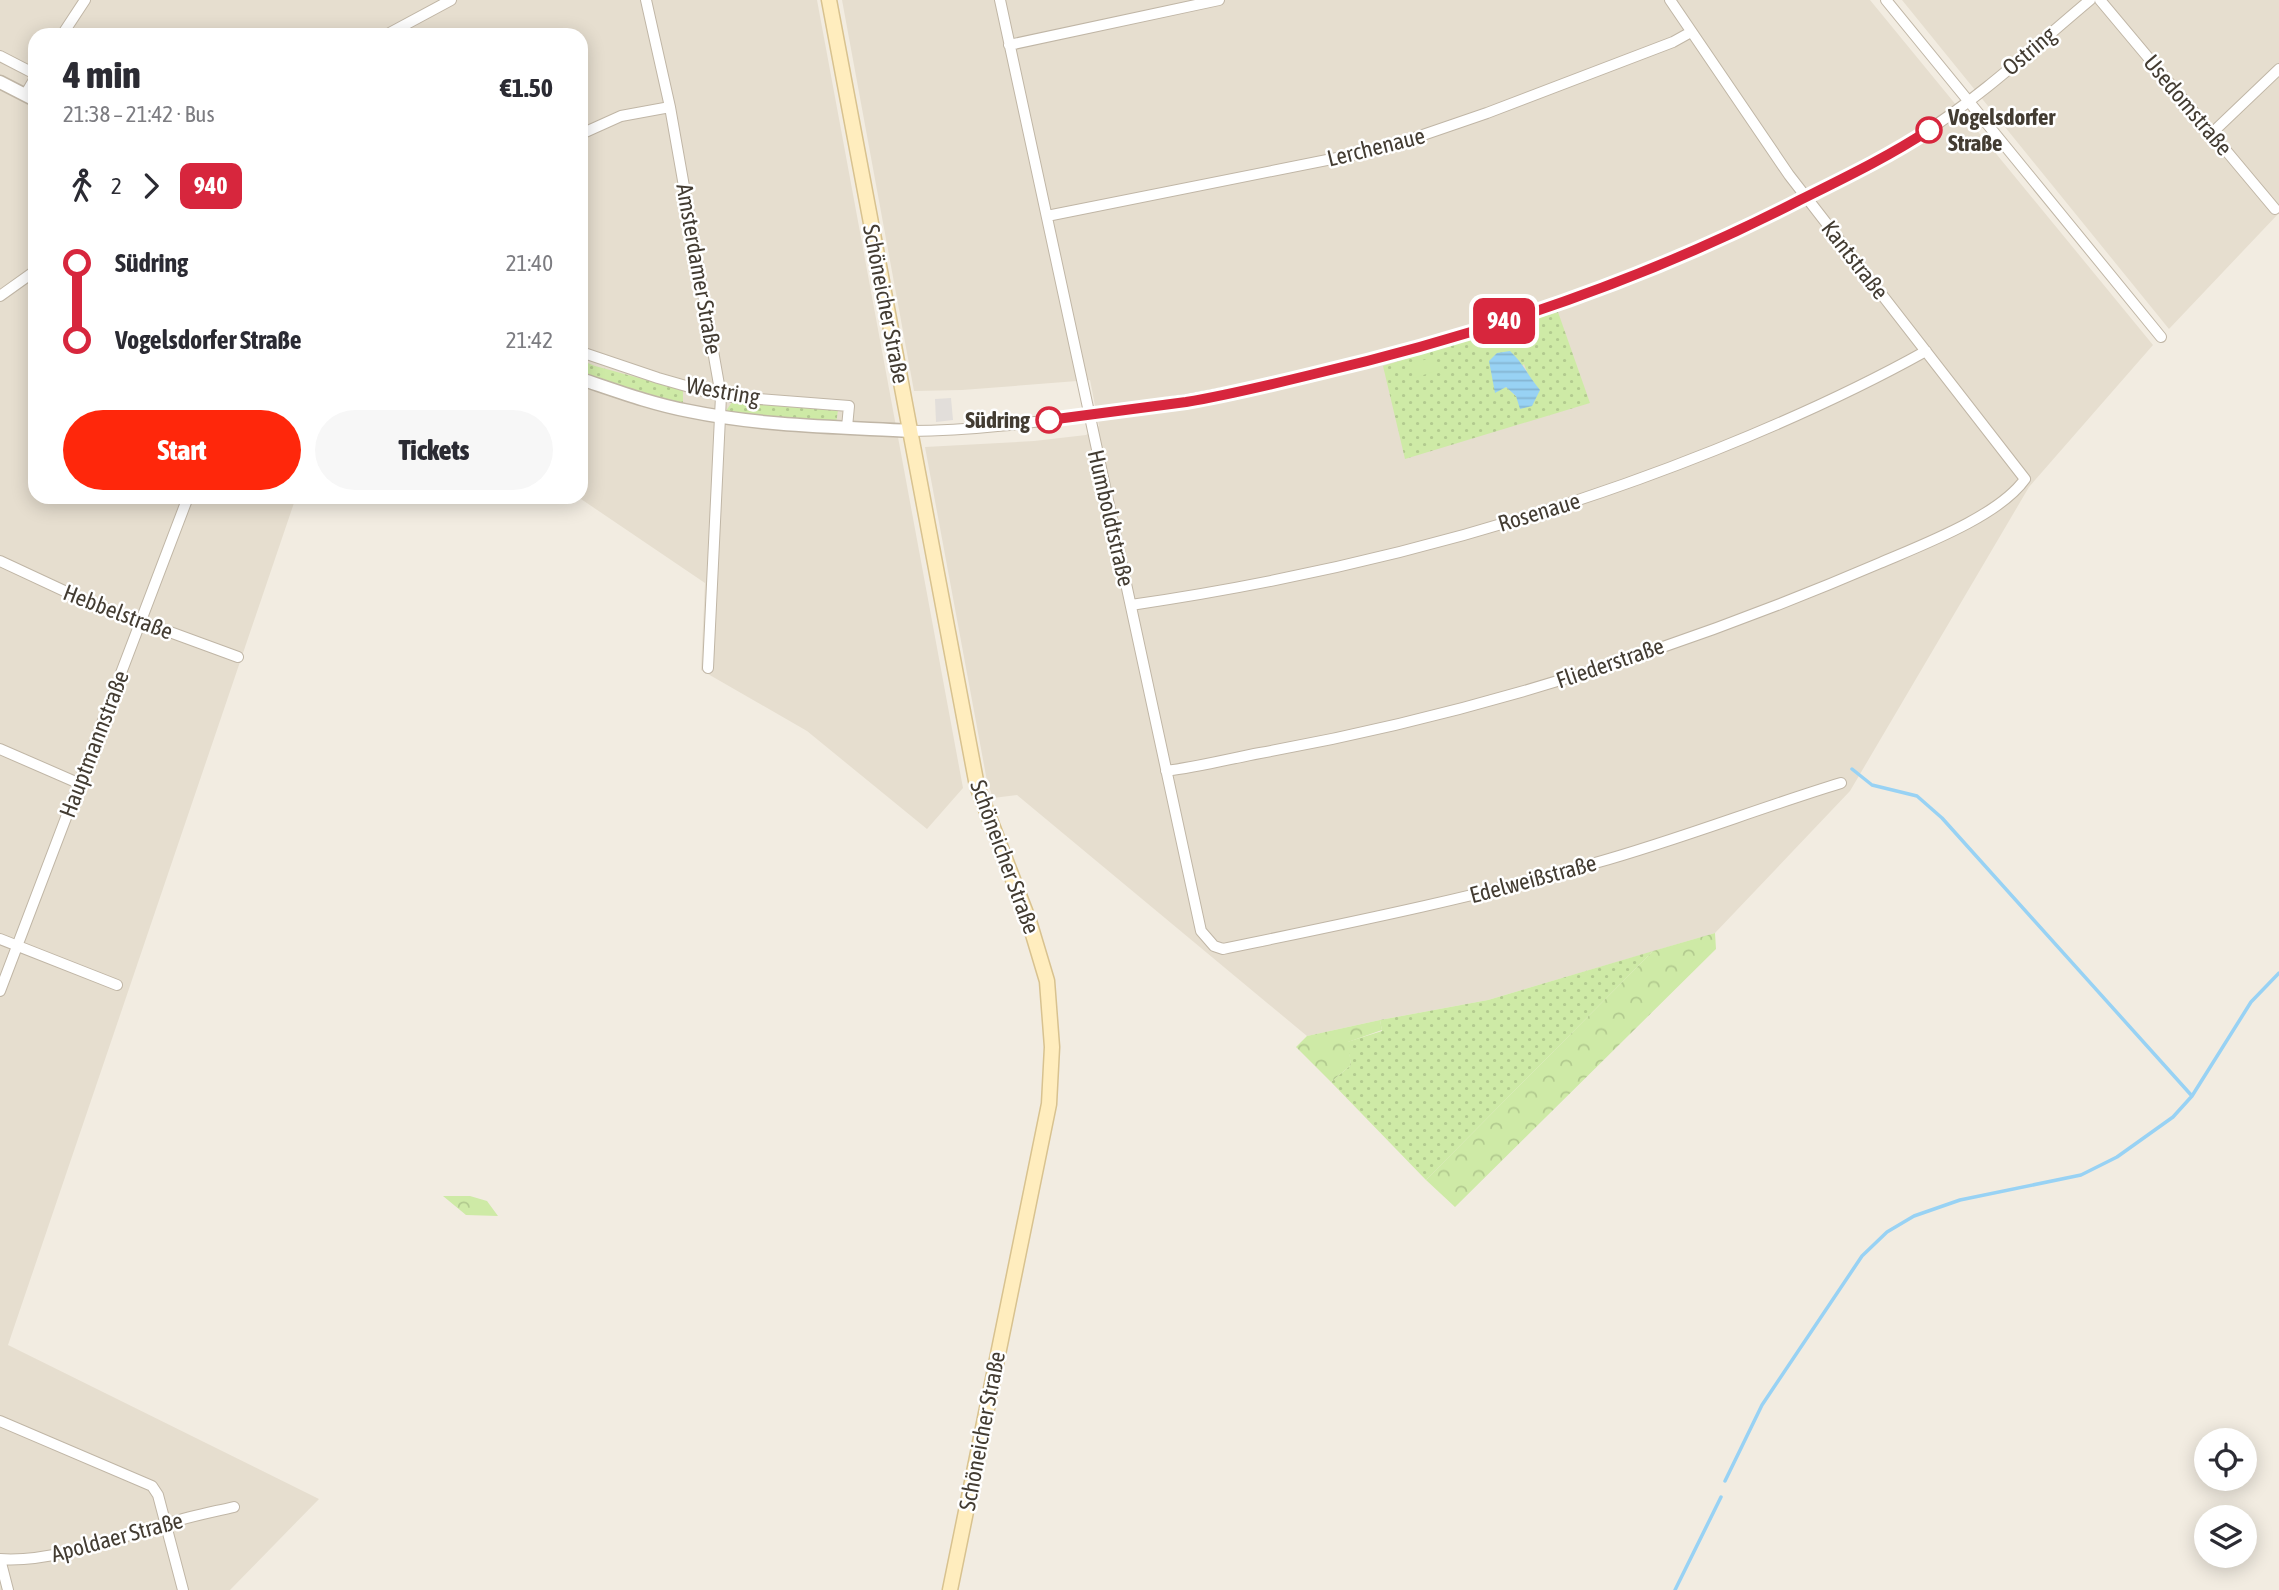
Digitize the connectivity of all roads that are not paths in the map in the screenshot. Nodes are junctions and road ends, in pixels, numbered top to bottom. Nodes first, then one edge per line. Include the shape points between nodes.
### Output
1 (85, 0) edge
2 (451, 0) edge
3 (646, 0) edge
4 (830, 0) edge
5 (1000, 0) edge
6 (1219, 0) edge
7 (1670, 0) edge
8 (1885, 0) edge
9 (2090, 0) edge
10 (2100, 0) edge
11 (67, 28) edge
12 (399, 28) edge
13 (1691, 32) junction
14 (1009, 45) junction
15 (0, 56) edge
16 (2279, 69) edge
17 (28, 72) edge
18 (0, 82) edge
19 (28, 97) edge
20 (1968, 102) junction
21 (670, 107) junction
22 (588, 131) edge
23 (2212, 133) junction
24 (1806, 197) junction
25 (2275, 209) dead end
26 (1047, 216) junction
27 (28, 276) edge
28 (0, 296) edge
29 (2161, 337) dead end
30 (1926, 351) junction
31 (588, 354) edge
32 (588, 381) edge
33 (721, 396) junction
34 (1088, 415) junction
35 (720, 416) junction
36 (847, 427) junction
37 (910, 431) junction
38 (2025, 479) joint
39 (185, 504) edge
40 (0, 561) edge
41 (1131, 605) junction
42 (140, 622) junction
43 (238, 657) dead end
44 (708, 668) dead end
45 (0, 749) edge
46 (1166, 771) junction
47 (78, 783) junction
48 (1841, 783) dead end
49 (0, 939) edge
50 (17, 946) junction
51 (1217, 948) joint
52 (117, 985) dead end
53 (0, 991) edge
54 (0, 1421) edge
55 (234, 1507) dead end
56 (166, 1524) junction
57 (0, 1559) edge
58 (8, 1590) edge
59 (183, 1590) edge
60 (950, 1590) edge

1 - 11 street
2 - 12 street
3 - 21 street, Amsterdamer Straße
4 - 37 main road, Schöneicher Straße
5 - 14 street, Humboldtstraße
6 - 14 street
7 - 13 street, Kantstraße
8 - 20 street
9 - 20 street, Ostring
10 - 23 street, Usedomstraße
13 - 24 street, Kantstraße
13 - 26 street, Lerchenaue via 1527,98 1382,149
14 - 26 street, Humboldtstraße
15 - 17 street
16 - 23 street
18 - 19 street
20 - 24 street via 1917,137
20 - 29 street
21 - 22 street via 621,116
21 - 33 street, Amsterdamer Straße
23 - 25 street, Usedomstraße
24 - 30 street, Kantstraße
24 - 34 street via 1694,251 1442,341 1245,390
26 - 34 street, Humboldtstraße
27 - 28 street
30 - 38 street, Kantstraße
30 - 41 street, Rosenaue via 1870,383 1757,433 1569,503 1387,555
31 - 33 street, Westring
32 - 35 street, Westring via 660,405
33 - 35 street, Amsterdamer Straße
33 - 36 street, Westring via 849,406
34 - 37 street
34 - 41 street, Humboldtstraße
35 - 36 street, Westring
35 - 44 street, Amsterdamer Straße
36 - 37 street, Westring
37 - 60 main road, Schöneicher Straße via 977,786 1038,946 1047,981 1052,1047 1049,1104
38 - 46 street, Fliederstraße via 2003,500 1955,529 1726,624 1507,696 1324,742
39 - 42 street, Hauptmannstraße
40 - 42 street, Hebbelstraße
41 - 46 street, Humboldtstraße
42 - 43 street, Hebbelstraße
42 - 47 street, Hauptmannstraße
45 - 47 street
46 - 51 street, Humboldtstraße via 1201,931
47 - 50 street, Hauptmannstraße
48 - 51 street, Edelweißstraße via 1597,863 1507,887 1396,914
49 - 50 street
50 - 52 street
50 - 53 street, Hauptmannstraße
54 - 56 street via 152,1486
55 - 56 street, Apoldaer Straße
56 - 57 street, Apoldaer Straße via 27,1560
56 - 59 street
57 - 58 street

